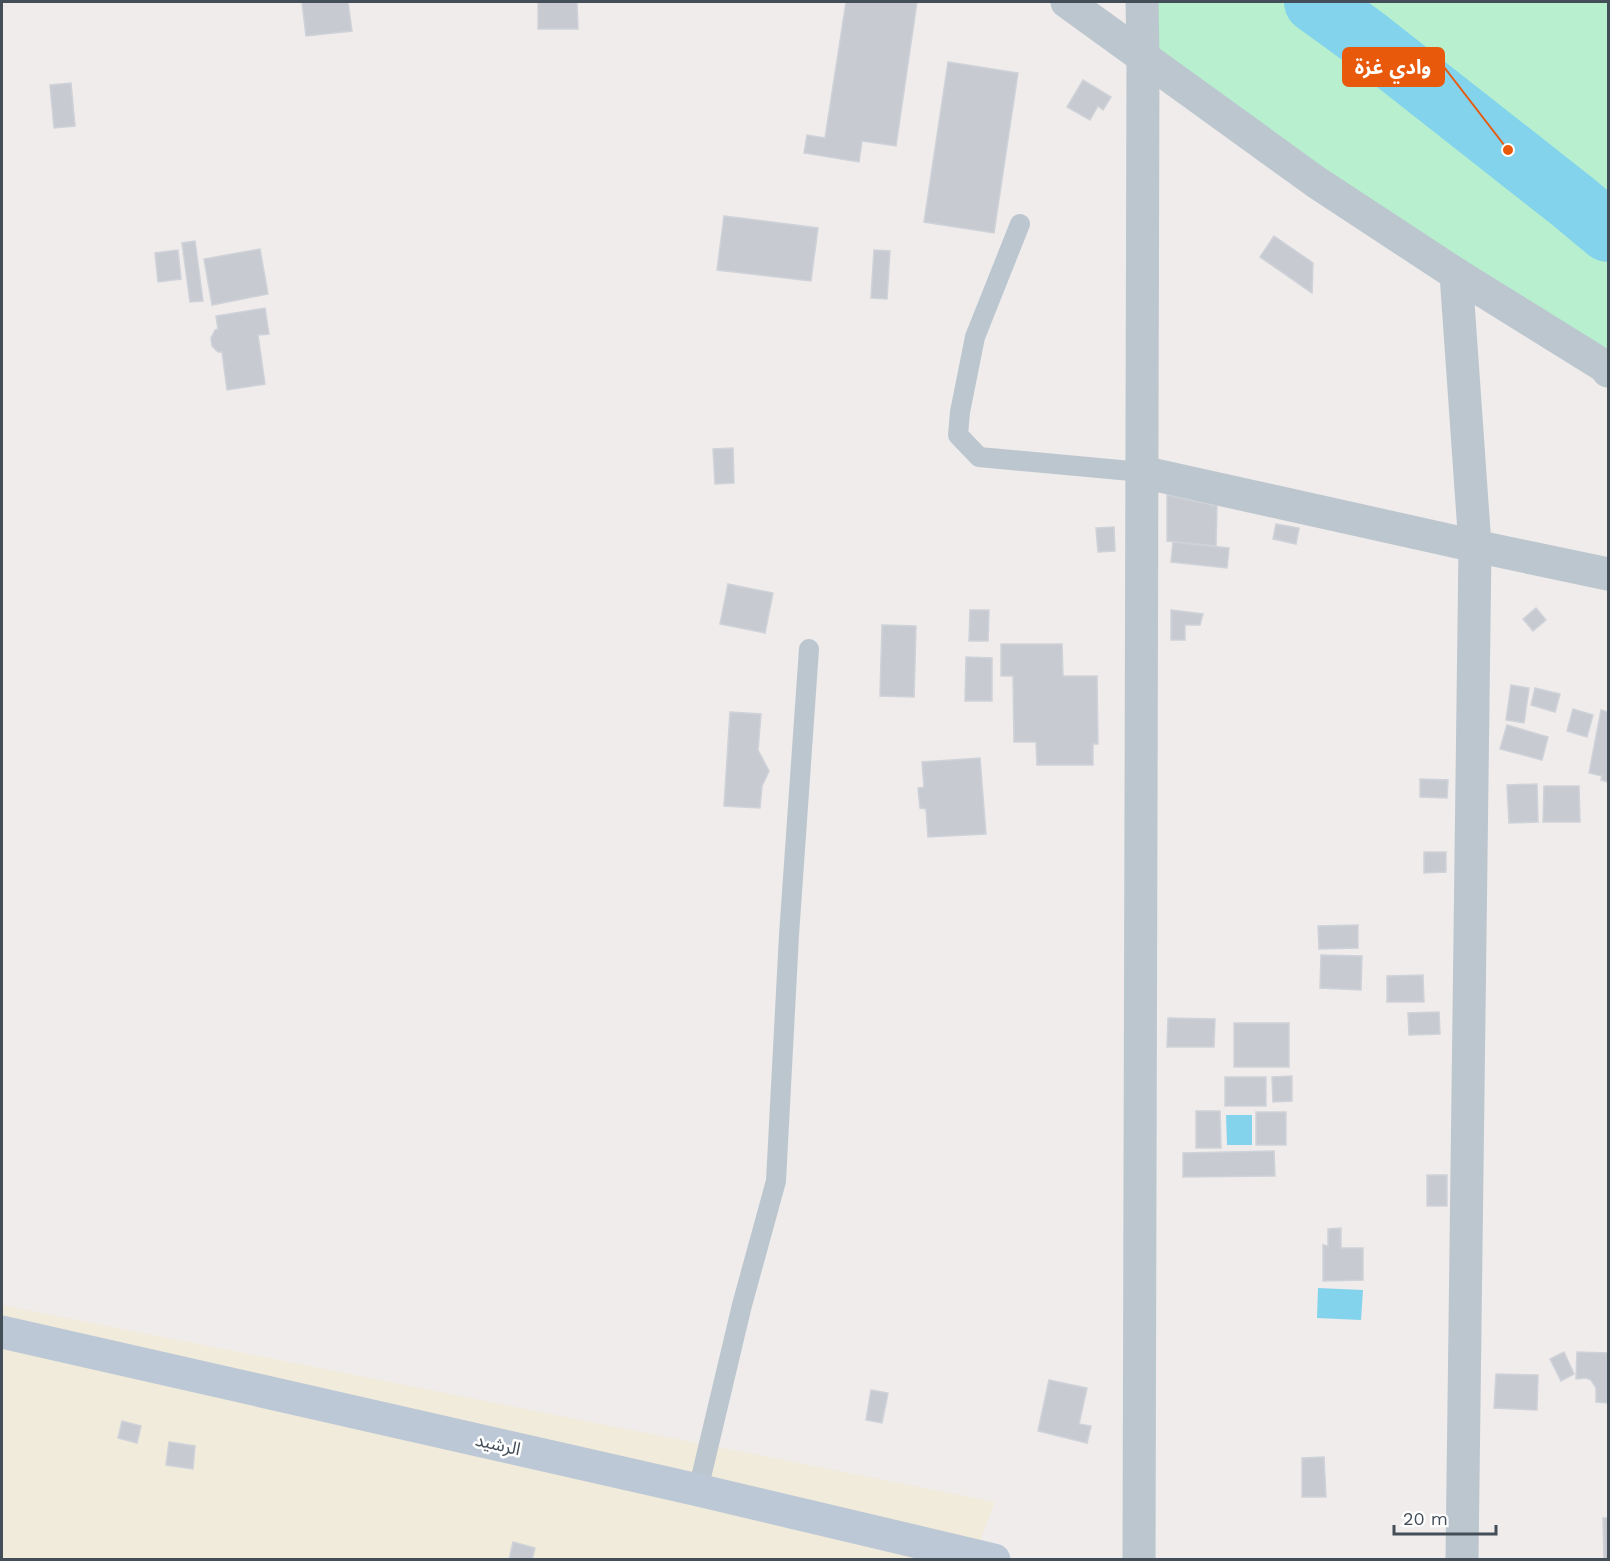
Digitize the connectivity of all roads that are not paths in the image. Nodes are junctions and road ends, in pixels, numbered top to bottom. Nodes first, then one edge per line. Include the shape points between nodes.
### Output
1 (1067, 2) edge
2 (1142, 2) edge
3 (1143, 56) junction
4 (1020, 224) dead end
5 (1456, 274) junction
6 (1608, 371) edge
7 (1142, 472) junction
8 (1475, 546) junction
9 (1608, 574) edge
10 (809, 649) dead end
11 (2, 1332) edge
12 (698, 1490) junction
13 (994, 1560) edge
14 (1139, 1560) edge
15 (1462, 1560) edge

1 - 3 street
2 - 3 street
3 - 5 street via 1316,182
3 - 7 street
4 - 7 lane via 975,337 958,435 979,457
5 - 6 street
5 - 8 street
7 - 8 street
7 - 14 street
8 - 9 street
8 - 15 street
10 - 12 lane via 776,1181
11 - 12 main road, الرشيد
12 - 13 main road, الرشيد

